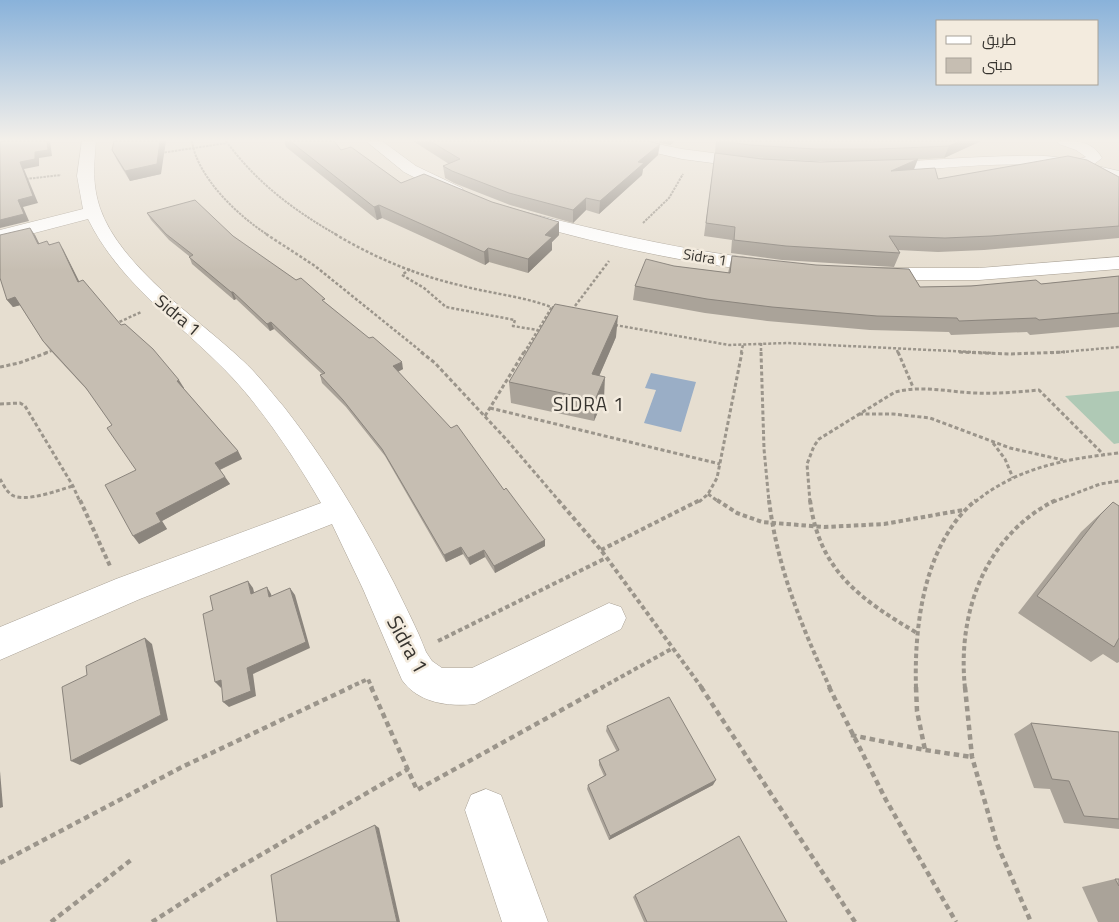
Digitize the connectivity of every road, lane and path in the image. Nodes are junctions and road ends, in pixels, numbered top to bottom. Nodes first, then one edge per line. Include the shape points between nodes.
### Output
1 (86, 184) edge
2 (213, 184) edge
3 (264, 184) edge
4 (442, 184) edge
5 (476, 200) edge
6 (93, 212) junction
7 (510, 213) edge
8 (0, 236) edge
9 (1119, 263) edge
10 (787, 268) edge
11 (410, 269) junction
12 (861, 273) edge
13 (162, 303) junction
14 (552, 307) junction
15 (559, 310) edge
16 (611, 324) edge
17 (110, 326) edge
18 (537, 330) junction
19 (762, 343) junction
20 (743, 345) junction
21 (1119, 347) edge
22 (58, 348) edge
23 (898, 350) junction
24 (0, 367) edge
25 (912, 388) junction
26 (0, 404) edge
27 (490, 408) junction
28 (858, 414) junction
29 (485, 416) junction
30 (993, 443) junction
31 (1119, 453) edge
32 (1104, 455) junction
33 (1066, 460) junction
34 (720, 464) junction
35 (1013, 478) junction
36 (0, 479) edge
37 (1119, 481) edge
38 (73, 486) junction
39 (708, 494) junction
40 (339, 509) junction
41 (965, 510) junction
42 (772, 524) junction
43 (815, 527) junction
44 (600, 550) junction
45 (606, 558) junction
46 (114, 595) junction
47 (609, 618) dead end
48 (916, 633) junction
49 (0, 644) edge
50 (672, 648) junction
51 (410, 655) junction
52 (851, 735) junction
53 (925, 750) junction
54 (972, 757) junction
55 (408, 769) junction
56 (486, 810) dead end
57 (131, 860) dead end
58 (0, 863) edge
59 (51, 922) edge
60 (152, 922) edge
61 (525, 922) edge
62 (855, 922) edge
63 (956, 922) edge
64 (1031, 922) edge

1 - 6 street, Sidra 1
2 - 29 path via 225,200 261,231 315,266 435,363
3 - 11 path via 304,214 358,246
4 - 5 street
6 - 8 street
6 - 13 street, Sidra 1 via 109,242 133,274
7 - 10 street, Sidra 1 via 632,245 688,256
9 - 12 street via 979,274
11 - 14 path via 454,284
11 - 18 path via 402,275 446,307 516,320 513,326
13 - 17 path
13 - 40 street, Sidra 1 via 209,341 270,406
14 - 15 path
14 - 18 path
16 - 20 path via 709,343
18 - 27 path
19 - 20 path
19 - 23 path
19 - 42 path via 767,495
20 - 34 path
21 - 23 path via 1043,354
22 - 24 path
23 - 25 path
25 - 28 path via 895,392
25 - 32 path via 975,392 1039,390
26 - 38 path via 20,403 25,406
27 - 29 path
27 - 34 path
28 - 30 path via 930,418
28 - 43 path via 819,438 810,448 806,461
29 - 44 path
30 - 33 path
30 - 35 path via 1005,458
31 - 32 path
32 - 33 path
33 - 35 path
34 - 39 path
35 - 41 path
36 - 38 path via 14,496 26,497
37 - 54 path via 1100,484 1054,501 1016,526 988,562 969,610 962,671
38 - 46 path via 115,576
39 - 42 path via 748,518
39 - 44 path via 696,504
40 - 46 street
40 - 51 street, Sidra 1
41 - 43 path via 894,524
41 - 48 path via 941,547 929,576
42 - 43 path
42 - 52 path via 802,625
43 - 48 path via 830,562 847,582 867,601
44 - 45 path
45 - 50 path
45 - 51 path
46 - 49 street
47 - 51 street, Sidra 1 via 476,686 454,689 433,684 418,672
48 - 53 path via 916,699
50 - 55 path via 417,790
50 - 62 path via 707,695
52 - 53 path
52 - 63 path via 899,826
53 - 54 path
54 - 64 path via 997,844
55 - 58 path via 368,679 173,770
55 - 60 path
56 - 61 street
57 - 59 path

